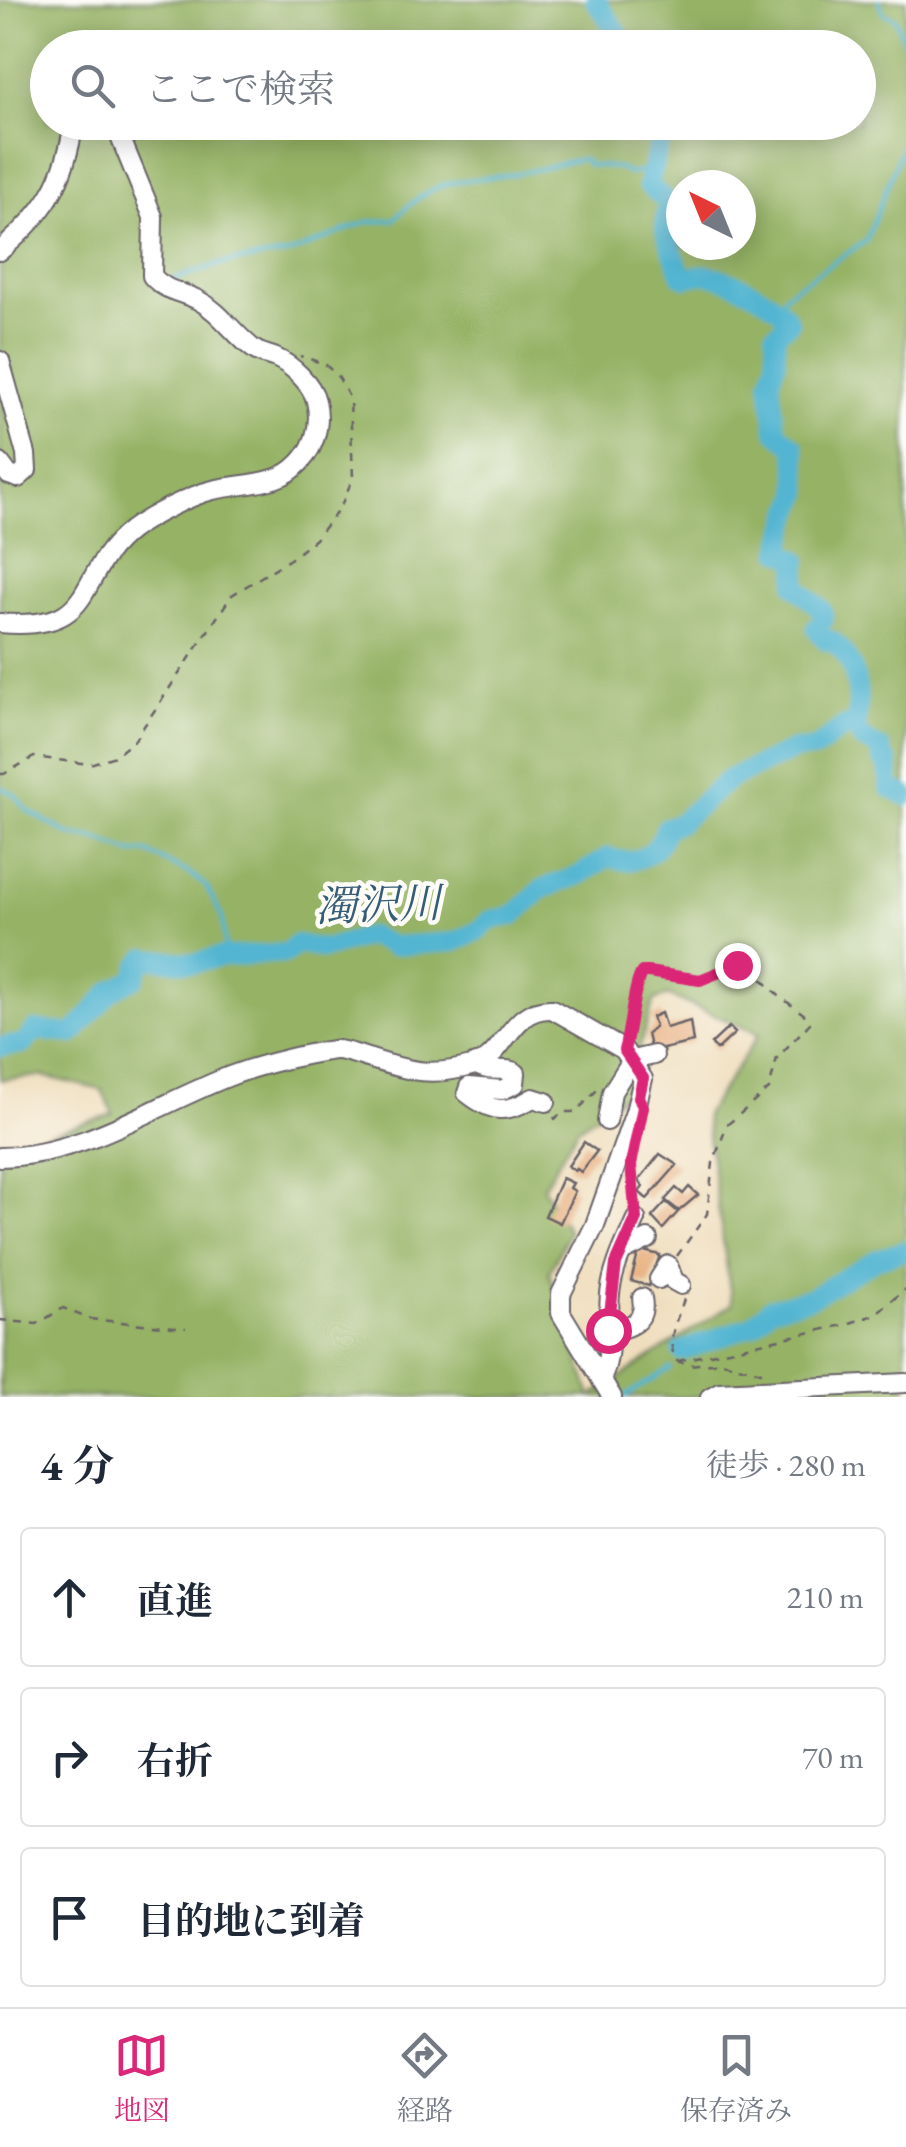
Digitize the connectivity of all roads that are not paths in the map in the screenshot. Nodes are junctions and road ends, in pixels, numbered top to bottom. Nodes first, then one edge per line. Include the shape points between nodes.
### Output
1 (71, 140) edge
2 (121, 140) edge
3 (0, 251) edge
4 (0, 361) edge
5 (0, 463) edge
6 (0, 623) edge
7 (654, 1056) dead end
8 (626, 1061) junction
9 (476, 1064) junction
10 (546, 1102) road end
11 (608, 1121) dead end
12 (0, 1157) edge
13 (636, 1219) road end
14 (648, 1239) dead end
15 (622, 1252) junction
16 (659, 1279) dead end
17 (681, 1285) road end
18 (642, 1298) dead end
19 (608, 1332) junction
20 (601, 1379) junction
21 (906, 1383) edge
22 (612, 1397) edge
23 (710, 1397) edge

1 - 3 street via 55,191
2 - 6 street via 153,217 152,276 163,288 199,301 256,352 279,359 304,379 320,421 310,451 291,472 209,490 132,530 66,616
4 - 5 street via 27,470 18,478
7 - 8 street
8 - 9 street via 562,1014 541,1009
8 - 11 street
8 - 20 street via 643,1078 635,1112 560,1313
9 - 10 street via 516,1073 515,1084 502,1090 469,1087 486,1106
9 - 12 street via 441,1074 411,1072 338,1049 233,1075 73,1145
13 - 15 street
14 - 15 street
15 - 19 street
16 - 17 street via 668,1264
18 - 19 street via 639,1320
19 - 20 street via 608,1366
20 - 22 street
21 - 23 street

